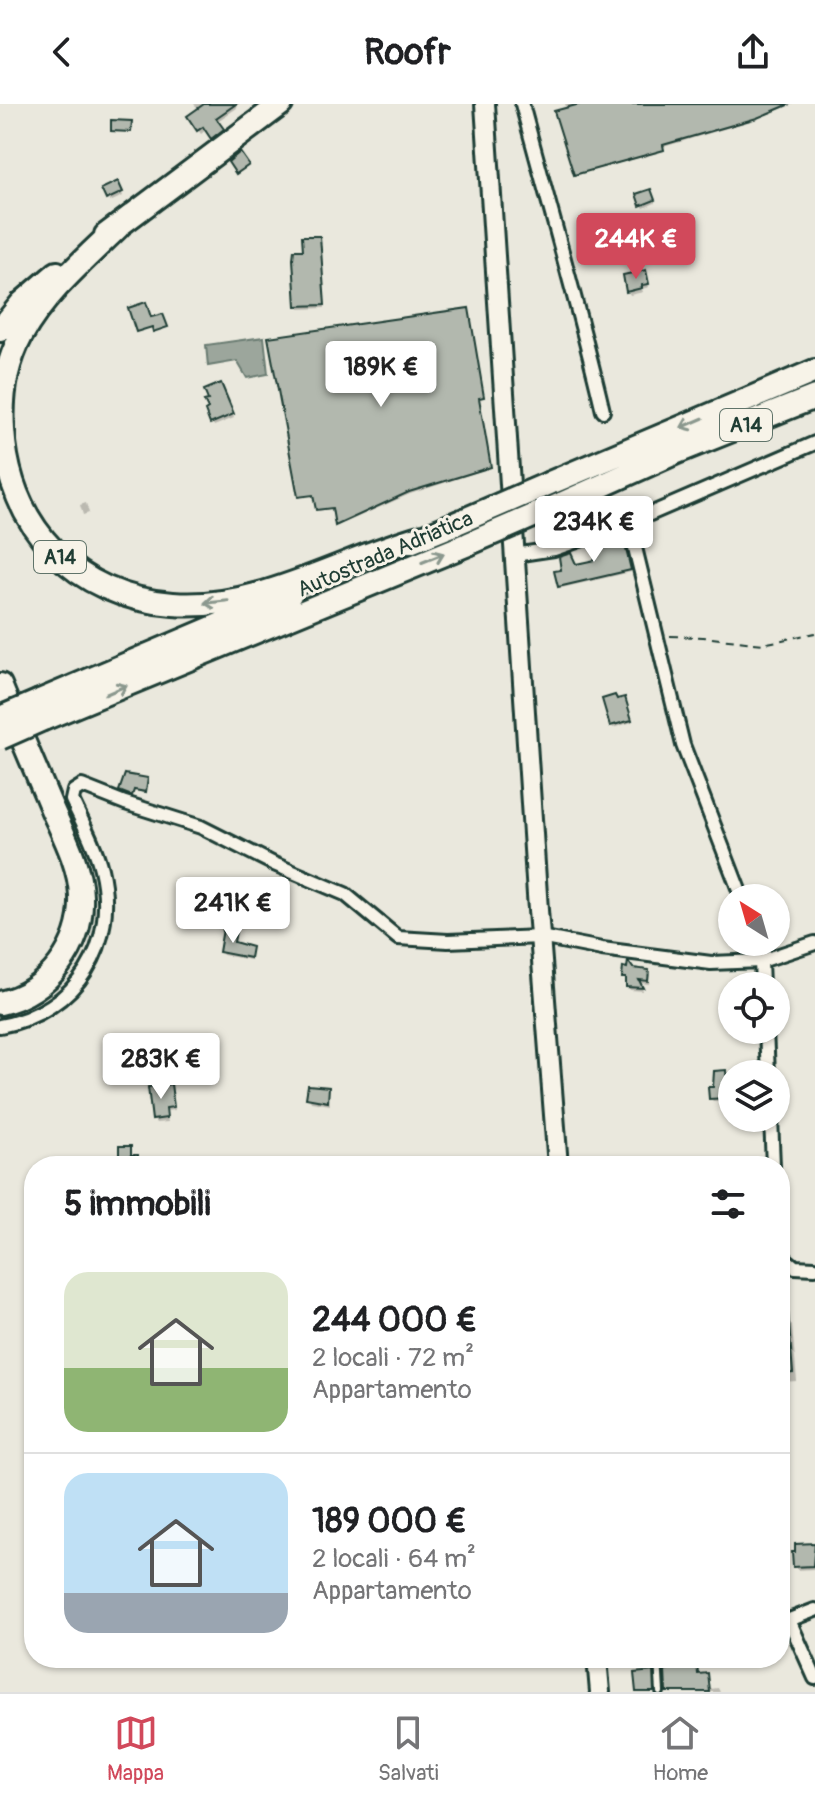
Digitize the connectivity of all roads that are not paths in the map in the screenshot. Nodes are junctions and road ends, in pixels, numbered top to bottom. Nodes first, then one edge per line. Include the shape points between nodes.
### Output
1 (281, 104) edge
2 (485, 104) edge
3 (522, 104) edge
4 (118, 227) junction
5 (0, 313) edge
6 (0, 330) edge
7 (815, 371) edge
8 (815, 397) edge
9 (603, 411) dead end
10 (815, 443) edge
11 (629, 523) junction
12 (423, 536) junction
13 (514, 555) junction
14 (0, 685) edge
15 (42, 710) junction
16 (0, 718) edge
17 (0, 738) edge
18 (737, 884) edge
19 (540, 937) junction
20 (815, 943) edge
21 (759, 956) edge
22 (761, 961) junction
23 (761, 972) edge
24 (0, 1003) edge
25 (0, 1026) edge
26 (772, 1132) edge
27 (557, 1156) edge
28 (773, 1156) edge
29 (790, 1263) edge
30 (815, 1268) edge
31 (815, 1610) edge
32 (790, 1618) edge
33 (790, 1631) edge
34 (598, 1668) edge
35 (659, 1668) edge
36 (815, 1678) edge
37 (600, 1692) edge
38 (660, 1692) edge

1 - 4 highway, A14
2 - 13 main road
3 - 9 street
4 - 5 highway via 47,272
4 - 6 highway via 38,288
12 -> 4 highway, A14 via 272,589 194,604 115,592 75,570 49,546 27,517 8,470 2,421 6,379 33,317
7 -> 12 highway, Autostrada Adriatica / A14, bridge
15 -> 8 highway, Autostrada Adriatica / A14, bridge via 468,544
10 - 11 street
11 - 13 street via 554,549
11 - 18 street via 683,745
12 - 15 highway, Autostrada Adriatica / A14
13 - 19 main road
14 - 24 highway via 69,848 81,895 74,938 61,964 36,988
15 - 16 highway, Autostrada Adriatica / A14, bridge
15 - 17 highway, Autostrada Adriatica / A14, bridge
19 - 22 street via 711,963
19 - 25 street via 398,938 345,894 201,827 82,786 72,800 101,868 103,934 92,962 56,1004
19 - 27 main road
20 - 22 street
21 - 22 street
22 - 23 street
26 - 28 street
29 - 30 street
31 - 32 street
33 - 36 street
34 - 37 main road
35 - 38 lane

